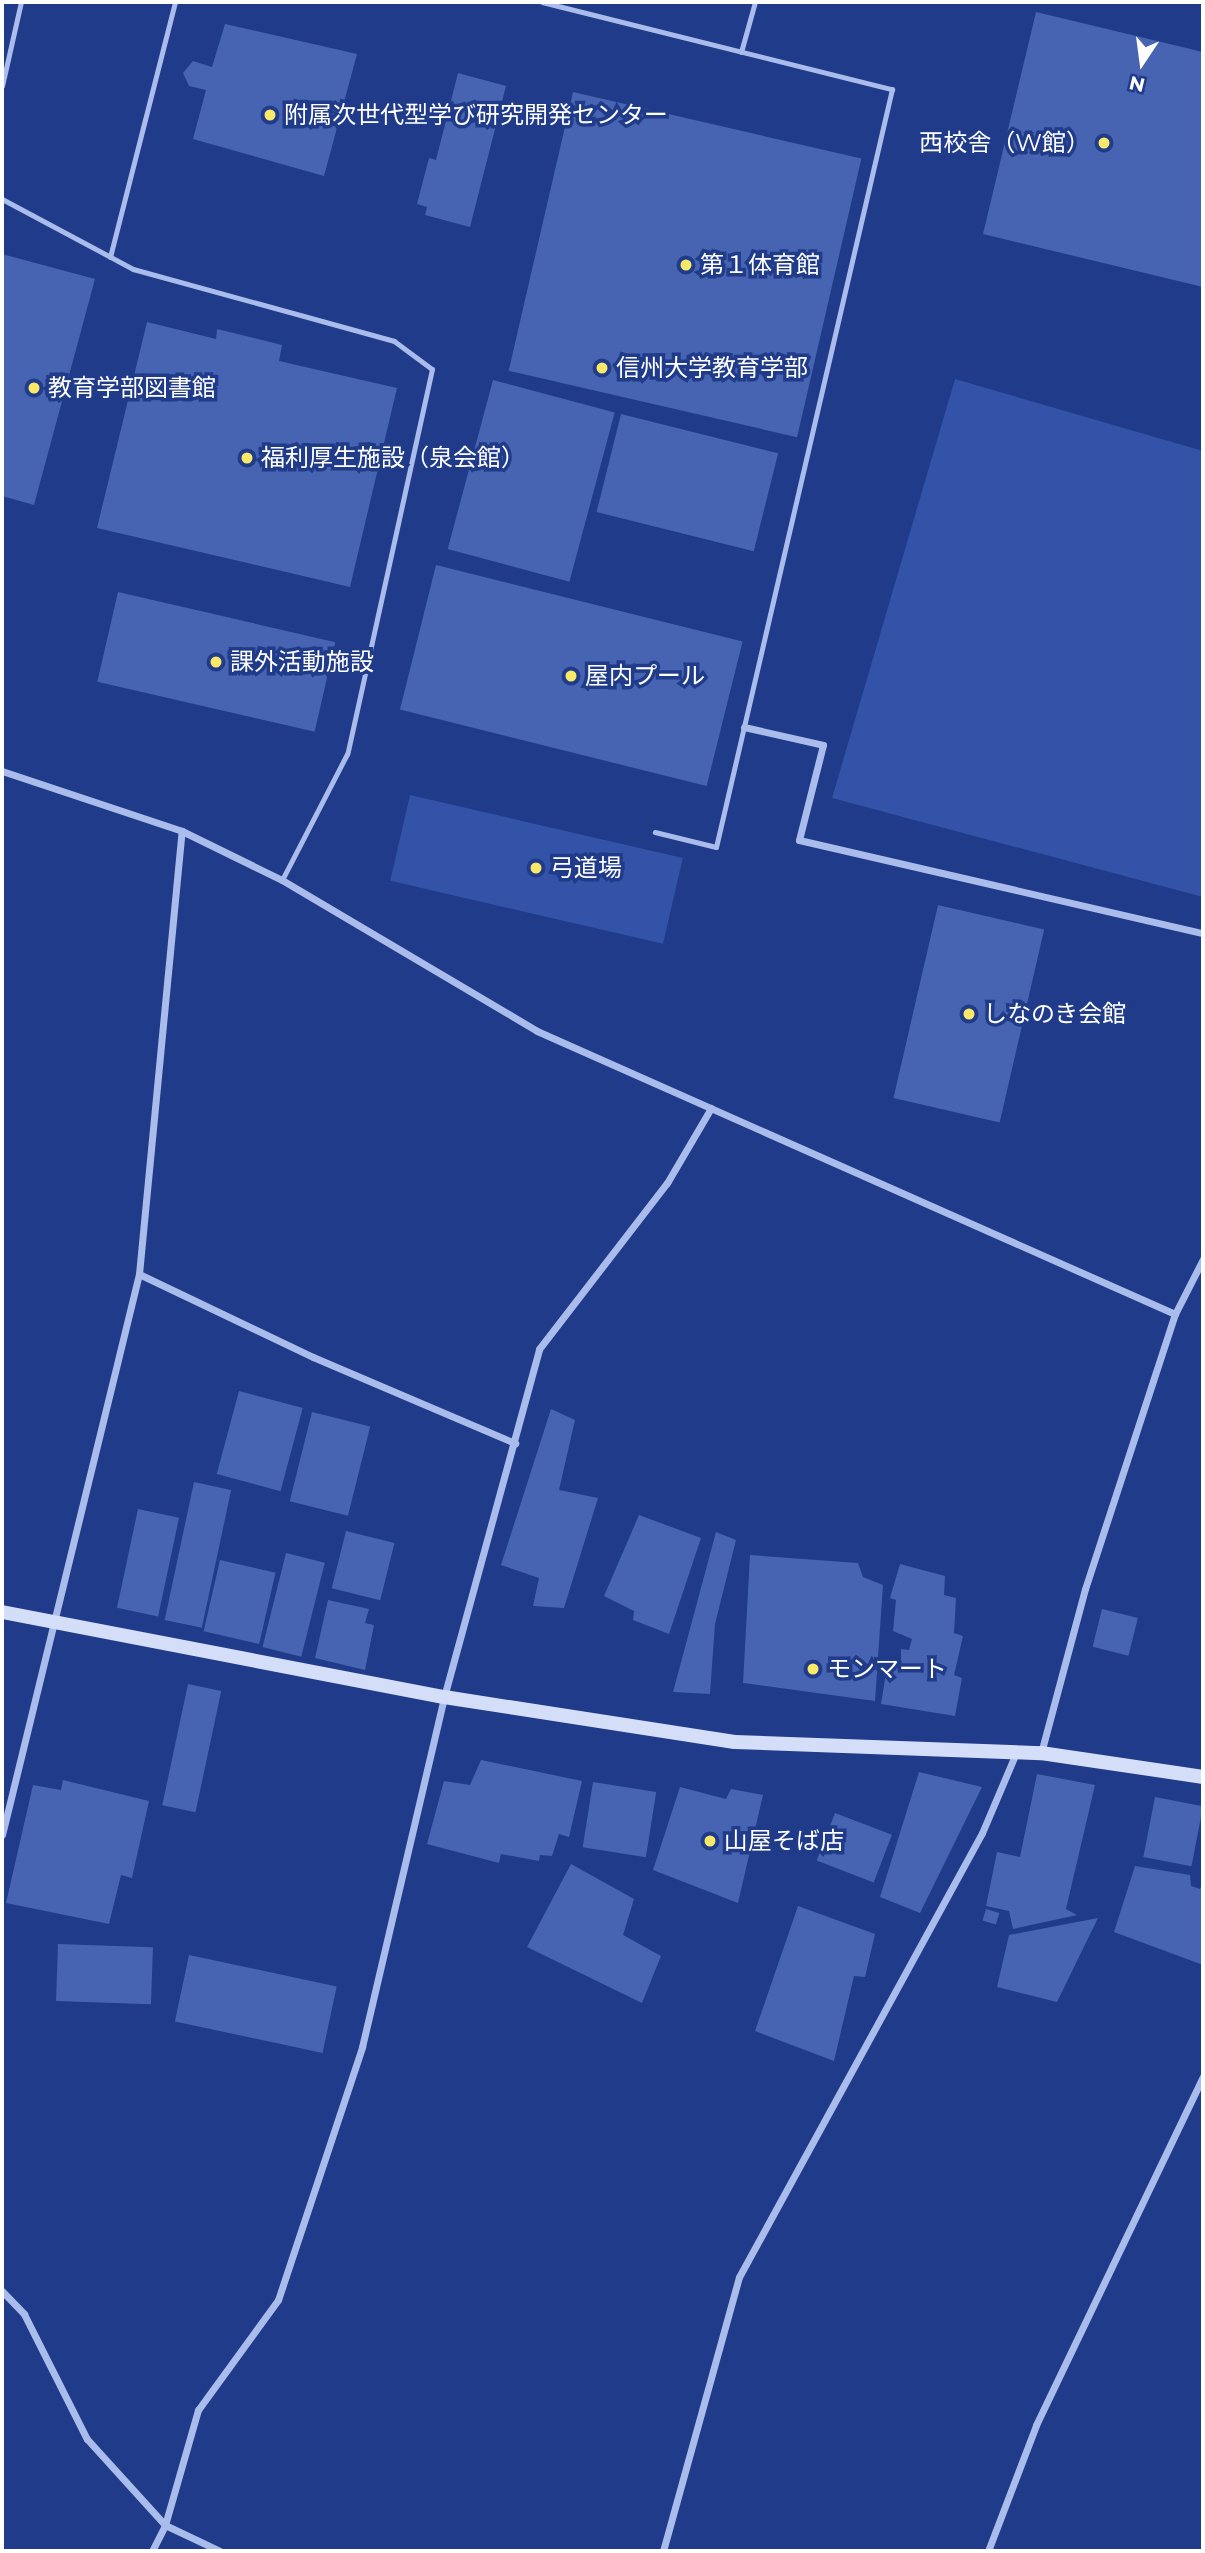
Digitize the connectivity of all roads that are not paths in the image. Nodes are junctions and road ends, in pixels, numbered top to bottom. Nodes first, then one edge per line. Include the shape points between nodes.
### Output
1 (21, 2) edge
2 (175, 2) edge
3 (542, 2) edge
4 (755, 2) edge
5 (741, 52) junction
6 (2, 86) edge
7 (2, 199) edge
8 (110, 257) junction
9 (744, 727) junction
10 (2, 771) edge
11 (182, 831) junction
12 (655, 832) dead end
13 (282, 880) junction
14 (1203, 933) edge
15 (711, 1108) junction
16 (1203, 1259) edge
17 (139, 1274) junction
18 (1175, 1314) junction
19 (515, 1443) junction
20 (2, 1612) edge
21 (51, 1623) junction
22 (444, 1697) junction
23 (1017, 1751) junction
24 (1041, 1753) junction
25 (1203, 1777) edge
26 (2, 1835) edge
27 (1203, 2076) edge
28 (2, 2291) edge
29 (165, 2525) junction
30 (152, 2551) edge
31 (220, 2551) edge
32 (663, 2551) edge
33 (988, 2551) edge

1 - 6 lane
2 - 8 lane
3 - 5 lane
4 - 5 lane
5 - 9 lane via 892,89
7 - 8 lane
8 - 13 lane via 133,269 394,341 432,369 347,754
9 - 12 lane via 716,846
9 - 14 street via 823,745 799,840
10 - 11 street
11 - 13 street
11 - 17 street
13 - 15 street via 537,1031
15 - 18 street
15 - 19 street via 667,1183 539,1349
16 - 18 street
17 - 19 street via 313,1357
17 - 21 street
18 - 24 street via 1085,1589
19 - 22 street
20 - 21 street
21 - 22 street
21 - 26 street
22 - 23 street via 735,1742
22 - 29 street via 362,2047 278,2300 198,2410
23 - 24 street
23 - 32 street via 982,1833 739,2277
24 - 25 street
27 - 33 street via 1036,2424
28 - 29 street via 24,2314 87,2438
29 - 30 street
29 - 31 street

